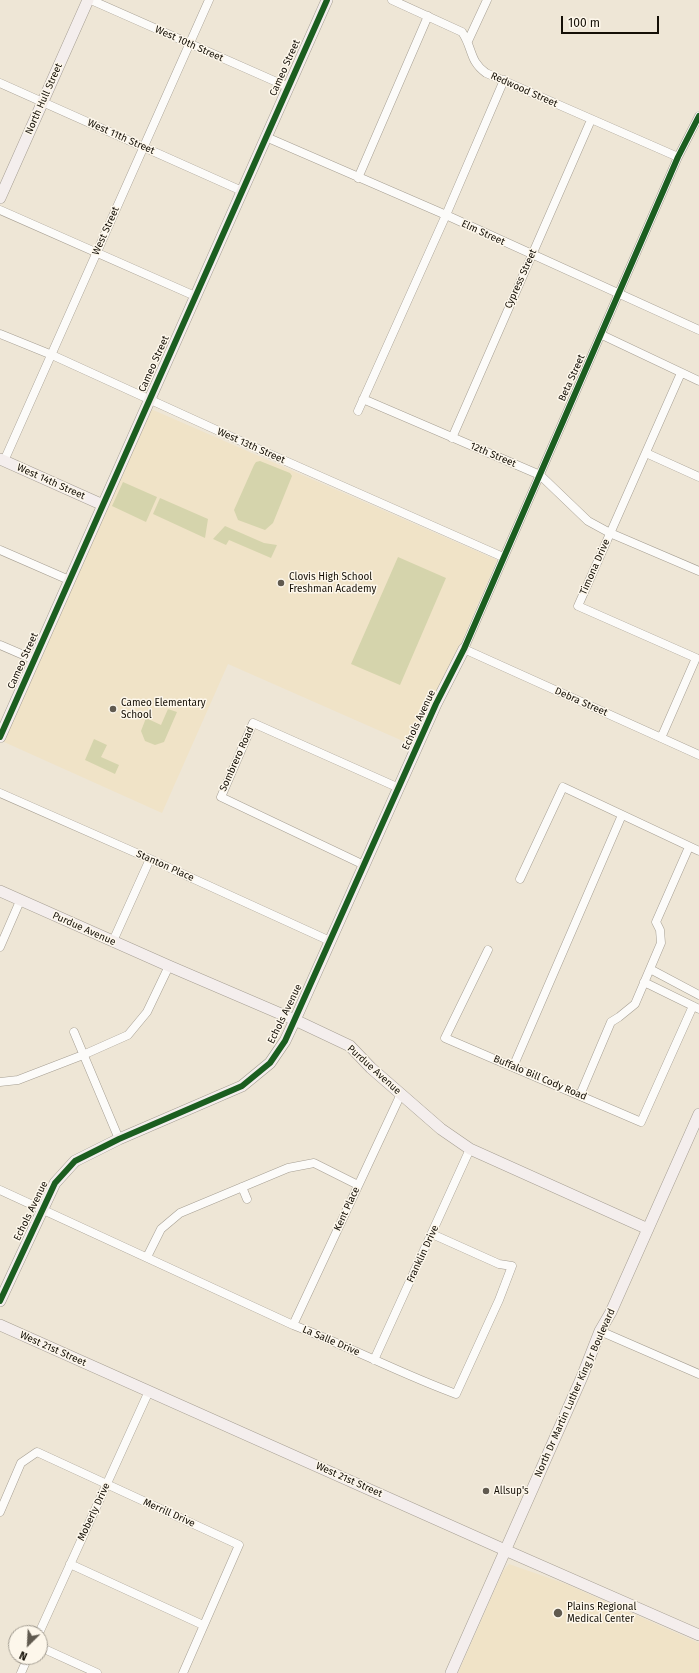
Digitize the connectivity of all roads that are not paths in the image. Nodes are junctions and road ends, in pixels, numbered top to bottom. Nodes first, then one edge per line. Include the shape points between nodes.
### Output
1 (89, 0) edge
2 (209, 0) edge
3 (327, 0) edge
4 (392, 0) edge
5 (486, 0) edge
6 (428, 16) junction
7 (468, 41) junction
8 (189, 44) junction
9 (504, 80) junction
10 (0, 83) edge
11 (288, 87) junction
12 (43, 102) junction
13 (699, 116) edge
14 (591, 120) junction
15 (266, 137) junction
16 (143, 147) junction
17 (678, 158) junction
18 (358, 178) junction
19 (242, 191) junction
20 (0, 198) edge
21 (0, 210) edge
22 (446, 215) junction
23 (97, 253) junction
24 (531, 255) junction
25 (620, 294) junction
26 (195, 296) junction
27 (699, 330) edge
28 (0, 334) edge
29 (602, 335) junction
30 (52, 355) junction
31 (682, 373) junction
32 (699, 381) edge
33 (363, 399) junction
34 (149, 400) junction
35 (358, 411) dead end
36 (452, 438) junction
37 (646, 453) junction
38 (2, 460) edge
39 (540, 475) junction
40 (699, 477) edge
41 (103, 505) junction
42 (610, 532) junction
43 (0, 550) edge
44 (503, 557) junction
45 (699, 571) edge
46 (69, 580) junction
47 (0, 644) edge
48 (464, 650) junction
49 (35, 660) junction
50 (0, 737) edge
51 (661, 738) junction
52 (699, 755) edge
53 (399, 788) junction
54 (0, 793) edge
55 (622, 815) junction
56 (690, 847) junction
57 (699, 851) edge
58 (150, 859) junction
59 (364, 865) junction
60 (520, 879) dead end
61 (0, 891) edge
62 (20, 901) junction
63 (113, 941) junction
64 (330, 941) junction
65 (0, 947) edge
66 (488, 950) dead end
67 (169, 966) junction
68 (650, 969) junction
69 (644, 982) junction
70 (699, 994) edge
71 (696, 1007) edge
72 (295, 1020) junction
73 (74, 1032) dead end
74 (83, 1055) junction
75 (513, 1067) junction
76 (0, 1082) edge
77 (401, 1094) junction
78 (580, 1095) junction
79 (699, 1114) edge
80 (119, 1139) junction
81 (470, 1149) junction
82 (358, 1185) junction
83 (242, 1187) junction
84 (0, 1190) edge
85 (247, 1199) dead end
86 (42, 1210) junction
87 (648, 1229) junction
88 (432, 1234) junction
89 (147, 1257) junction
90 (0, 1301) edge
91 (0, 1325) edge
92 (293, 1325) junction
93 (600, 1331) junction
94 (374, 1360) junction
95 (699, 1374) edge
96 (149, 1391) junction
97 (106, 1484) junction
98 (0, 1512) edge
99 (504, 1550) junction
100 (70, 1564) junction
101 (43, 1625) edge
102 (203, 1625) junction
103 (699, 1635) edge
104 (48, 1651) edge
105 (97, 1673) edge
106 (183, 1673) edge
107 (450, 1673) edge

1 - 8 street, West 10th Street
1 - 12 street, North Hull Street
2 - 8 street, West Street
3 - 11 street, Cameo Street
4 - 6 street
5 - 7 street
6 - 7 street via 462,32
6 - 18 street
7 - 9 street, Redwood Street via 476,66
8 - 11 street, West 10th Street
8 - 16 street, West Street
9 - 14 street, Redwood Street
9 - 22 street
10 - 12 street, West 11th Street
11 - 15 street, Cameo Street
12 - 16 street, West 11th Street
12 - 20 street, North Hull Street
13 - 17 street, Beta Street
14 - 17 street, Redwood Street
14 - 24 street, Cypress Street
15 - 18 street, Elm Street
15 - 19 street, Cameo Street
16 - 19 street, West 11th Street
16 - 23 street, West Street
17 - 25 street, Beta Street
18 - 22 street, Elm Street
19 - 26 street, Cameo Street
21 - 23 street
22 - 24 street, Elm Street
22 - 33 street
23 - 26 street
23 - 30 street, West Street
24 - 25 street, Elm Street
24 - 36 street, Cypress Street
25 - 27 street, Elm Street
25 - 29 street, Beta Street
26 - 34 street, Cameo Street
28 - 30 street, West 13th Street
29 - 31 street
29 - 39 street, Beta Street
30 - 34 street, West 13th Street
30 - 38 street, West Street
31 - 32 street
31 - 37 street, Timona Drive
33 - 35 street
33 - 36 street, 12th Street
34 - 41 street, Cameo Street
34 - 44 street, West 13th Street
36 - 39 street, 12th Street
37 - 40 street
37 - 42 street, Timona Drive
38 - 41 street, West 14th Street
39 - 42 street, 12th Street via 588,521
39 - 44 street, Beta Street
41 - 46 street, Cameo Street
42 - 45 street, 12th Street
42 - 51 street, Timona Drive via 578,606 696,658
43 - 46 street
44 - 48 street, Beta Street
46 - 49 street, Cameo Street
47 - 49 street
48 - 51 street, Debra Street
48 - 53 street, Echols Avenue via 436,704
49 - 50 street, Cameo Street
51 - 52 street, Debra Street
53 - 59 street, Echols Avenue
53 - 59 street, Sombrero Road via 254,723 221,797
54 - 58 street, Stanton Place
55 - 56 street
55 - 60 street via 563,787
55 - 75 street
56 - 57 street
56 - 68 street via 656,922 661,942
58 - 63 street
58 - 64 street, Stanton Place
59 - 64 street, Echols Avenue
61 - 62 street, Purdue Avenue
62 - 63 street, Purdue Avenue
62 - 65 street
63 - 67 street, Purdue Avenue
64 - 72 street, Echols Avenue
66 - 75 street, Buffalo Bill Cody Road via 445,1038
67 - 72 street, Purdue Avenue
67 - 74 street via 147,1012 128,1035
68 - 69 street
68 - 70 street
69 - 71 street
69 - 78 street via 635,1004 611,1022
71 - 78 street, Buffalo Bill Cody Road via 641,1122
72 - 77 street, Purdue Avenue via 350,1046
72 - 80 street, Echols Avenue via 270,1063 242,1086
73 - 74 street
74 - 76 street via 18,1080
74 - 80 street
75 - 78 street, Buffalo Bill Cody Road
77 - 81 street, Purdue Avenue via 441,1129
77 - 82 street, Kent Place
79 - 87 street, North Dr Martin Luther King Jr Boulevard
80 - 86 street, Echols Avenue via 75,1161 55,1183
81 - 87 street, Purdue Avenue
81 - 88 street, Franklin Drive
82 - 83 street via 314,1163 288,1168
82 - 92 street, Kent Place
83 - 85 street
83 - 89 street via 180,1213 161,1229
84 - 86 street, La Salle Drive
86 - 89 street, La Salle Drive
86 - 90 street, Echols Avenue
87 - 93 street, North Dr Martin Luther King Jr Boulevard
88 - 94 street, Franklin Drive
88 - 94 street, La Salle Drive via 499,1264 512,1266 456,1394
89 - 92 street, La Salle Drive
91 - 96 street, West 21st Street
92 - 94 street, La Salle Drive
93 - 95 street
93 - 99 street, North Dr Martin Luther King Jr Boulevard
96 - 97 street, Moberly Drive
96 - 99 street, West 21st Street
97 - 98 street, Merrill Drive via 36,1452 21,1462
97 - 100 street, Moberly Drive
97 - 102 street, Merrill Drive via 240,1545
99 - 103 street, West 21st Street
99 - 107 street, North Dr Martin Luther King Jr Boulevard
100 - 101 street, Moberly Drive
100 - 102 street
102 - 106 street, Merrill Drive
104 - 105 street

